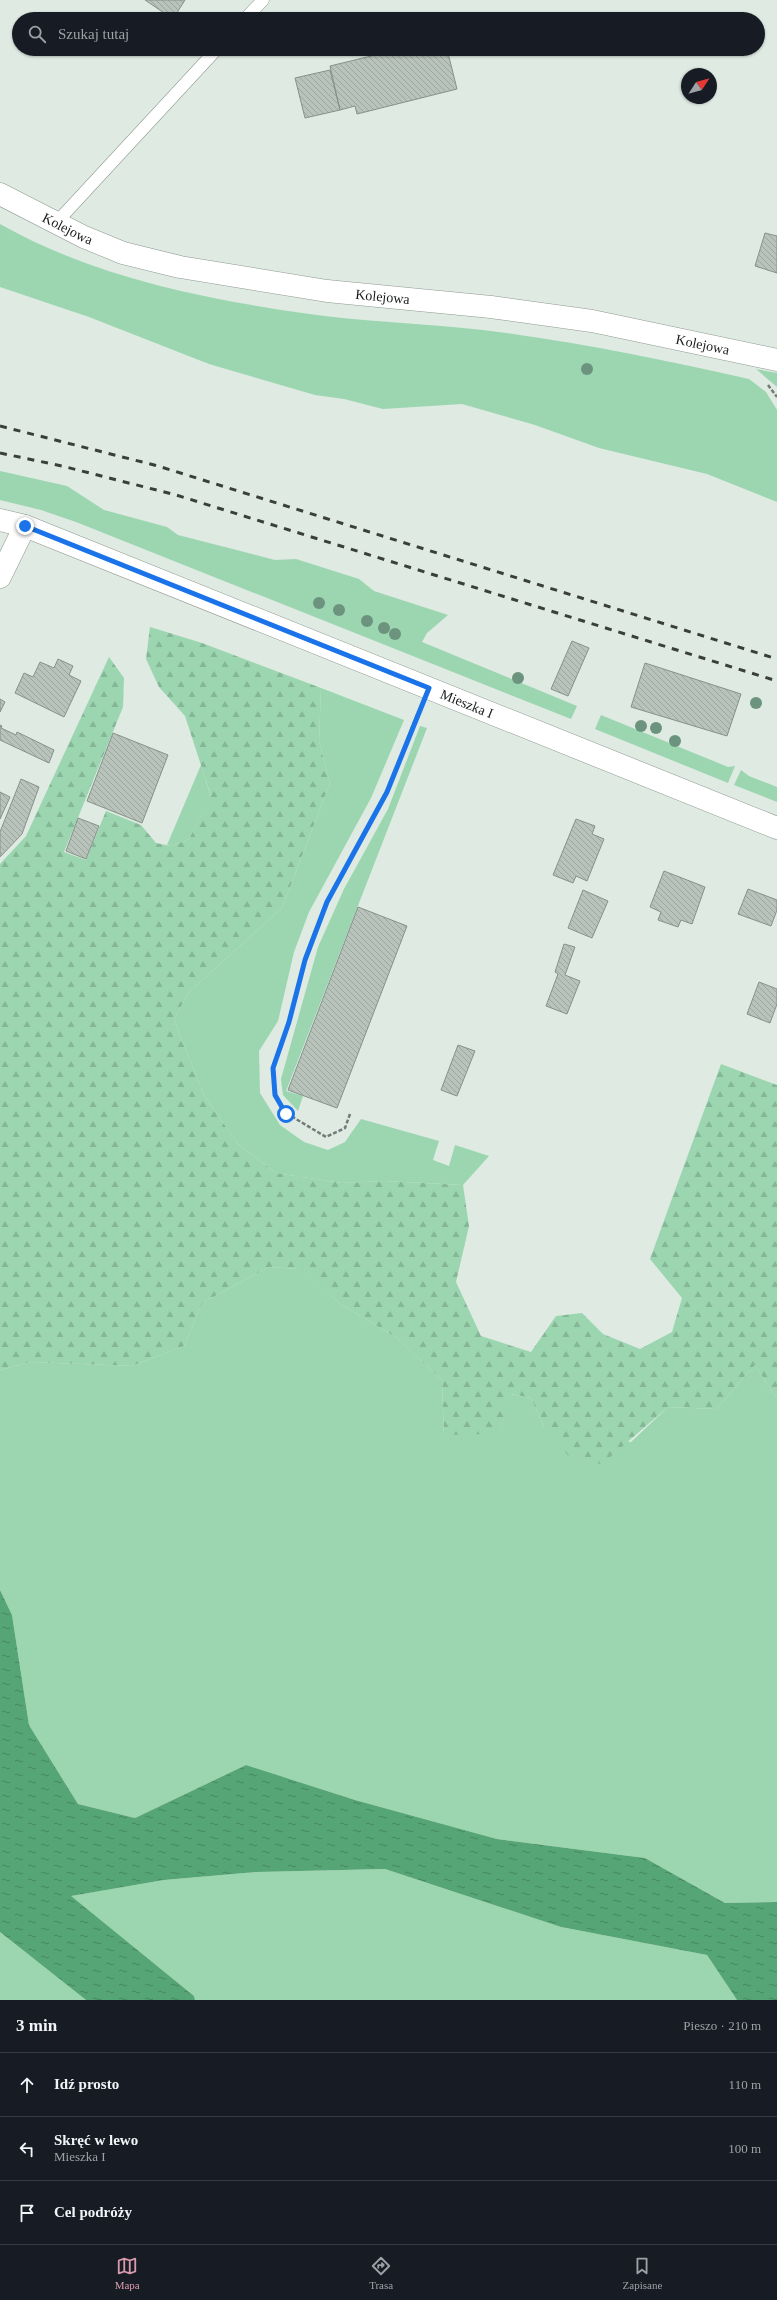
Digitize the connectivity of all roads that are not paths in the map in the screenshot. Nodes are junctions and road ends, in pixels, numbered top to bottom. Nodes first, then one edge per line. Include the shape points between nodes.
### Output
1 (263, 0) edge
2 (252, 12) edge
3 (211, 56) edge
4 (0, 194) edge
5 (55, 224) junction
6 (777, 360) edge
7 (0, 520) edge
8 (25, 526) junction
9 (0, 577) edge
10 (777, 828) edge

1 - 2 lane
3 - 5 lane
4 - 5 street, Kolejowa
5 - 6 street, Kolejowa via 123,252 180,267 327,291 491,307 592,321
7 - 8 street, Mieszka I
8 - 9 street
8 - 10 street, Mieszka I

